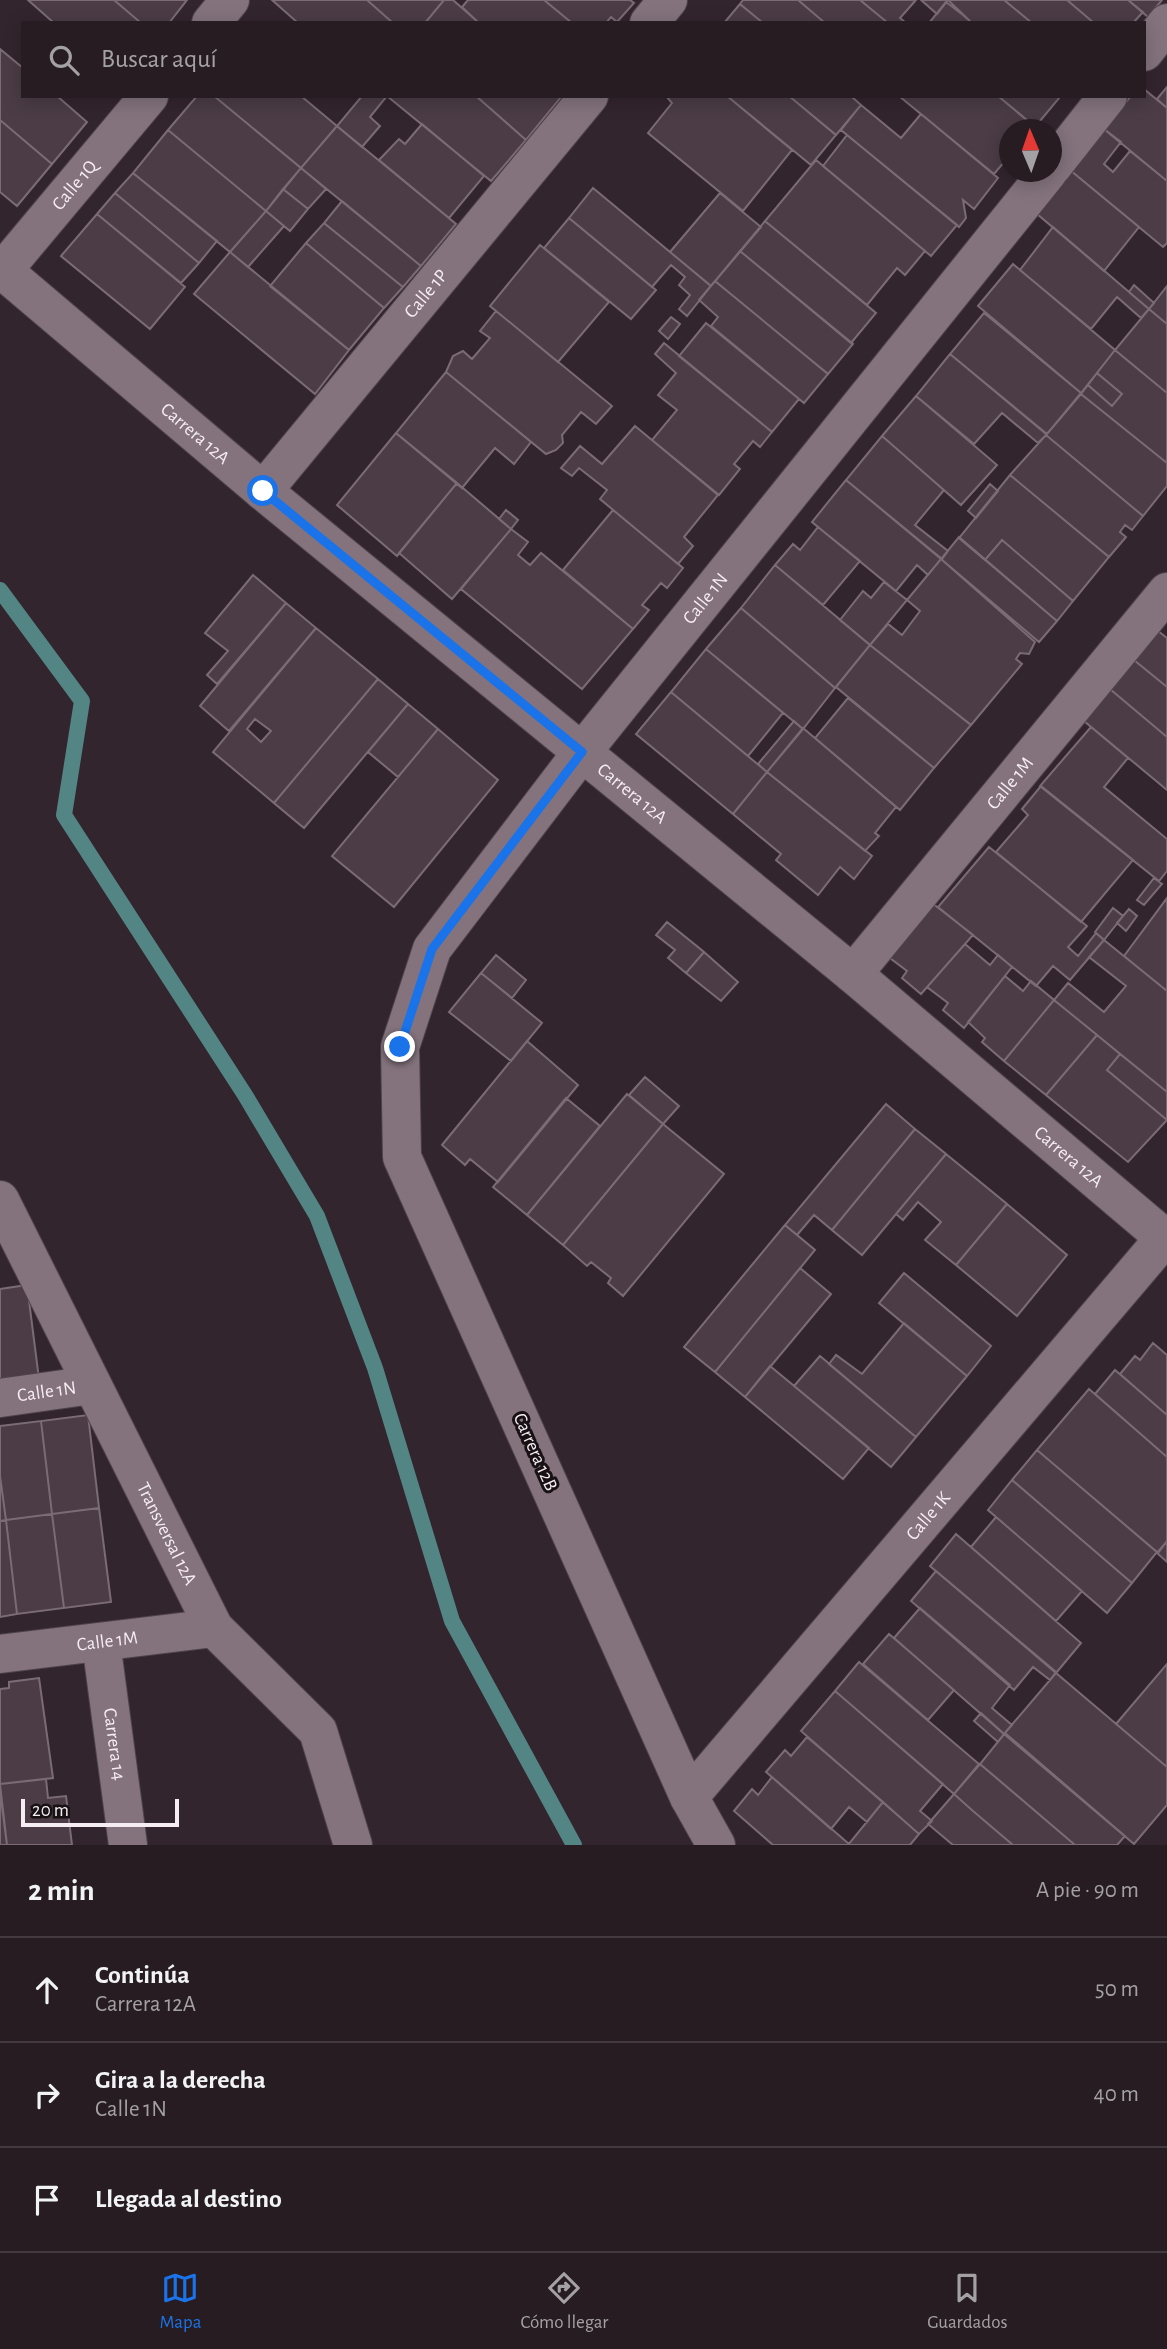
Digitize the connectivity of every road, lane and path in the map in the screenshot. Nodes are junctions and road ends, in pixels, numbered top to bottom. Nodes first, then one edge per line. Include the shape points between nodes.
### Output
1 (230, 0) edge
2 (668, 0) edge
3 (213, 21) edge
4 (651, 21) edge
5 (1167, 23) edge
6 (1146, 49) edge
7 (147, 98) edge
8 (587, 98) edge
9 (1106, 98) edge
10 (1062, 154) edge
11 (1040, 182) edge
12 (1, 271) edge
13 (263, 491) junction
14 (1167, 592) edge
15 (582, 752) junction
16 (853, 974) junction
17 (400, 1047) joint
18 (0, 1200) edge
19 (1166, 1238) edge
20 (92, 1385) junction
21 (0, 1398) edge
22 (214, 1628) junction
23 (101, 1642) junction
24 (0, 1654) edge
25 (689, 1797) junction
26 (128, 1845) edge
27 (353, 1845) edge
28 (716, 1845) edge

1 - 3 street
2 - 4 street
5 - 6 street
7 - 12 street, Calle 1Q
8 - 13 street, Calle 1P
9 - 10 street
11 - 15 street, Calle 1N
12 - 13 street, Carrera 12A
13 - 15 street, Carrera 12A
14 - 16 street, Calle 1M
15 - 16 street, Carrera 12A
15 - 17 street, Calle 1N via 432,949
16 - 19 street, Carrera 12A
17 - 25 street, Carrera 12B via 402,1157
18 - 20 street, Transversal 12A
19 - 25 street, Calle 1K
20 - 21 street, Calle 1N
20 - 22 street, Transversal 12A
22 - 23 street, Calle 1M
22 - 27 street, Transversal 12A via 318,1731
23 - 24 street, Calle 1M
23 - 26 street, Carrera 14
25 - 28 street, Carrera 12B

